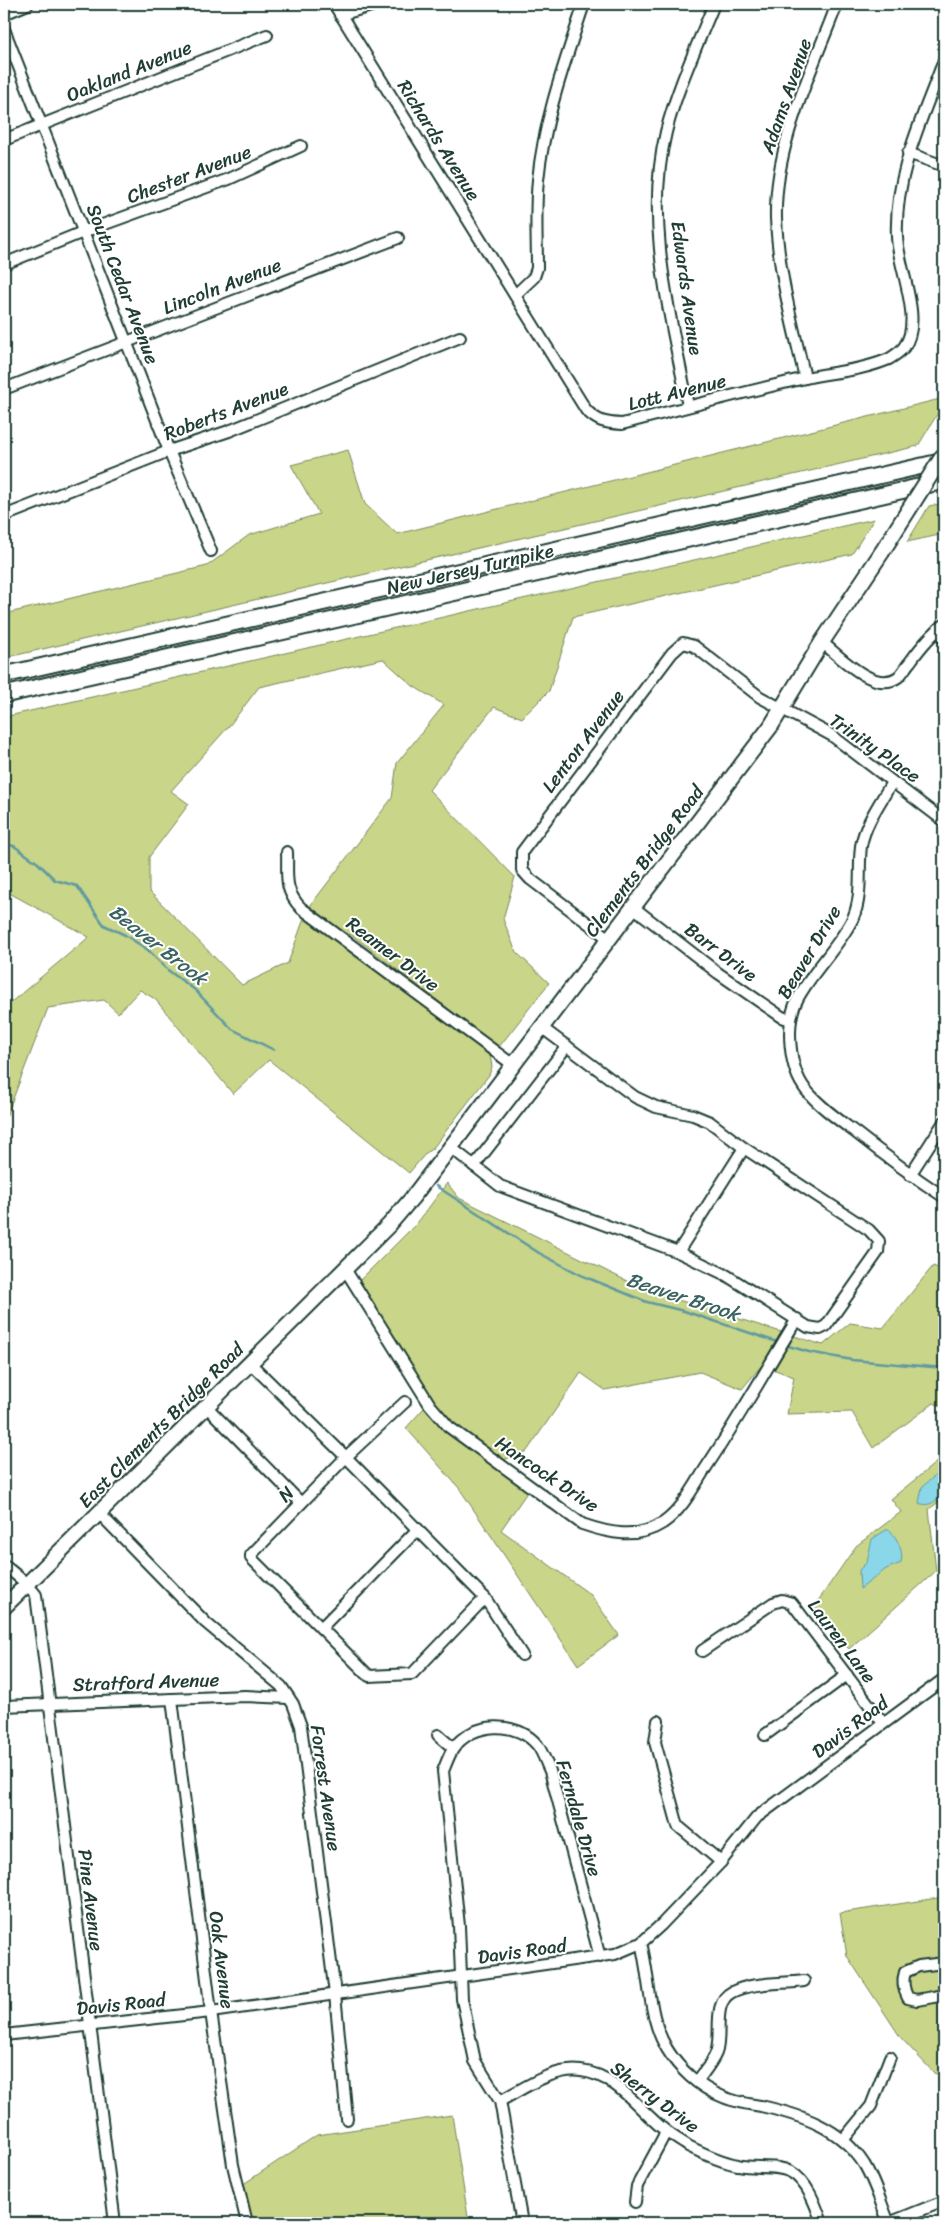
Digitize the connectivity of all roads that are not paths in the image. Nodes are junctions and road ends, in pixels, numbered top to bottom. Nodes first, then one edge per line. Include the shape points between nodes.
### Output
1 (28, 4) edge
2 (334, 4) edge
3 (378, 4) edge
4 (584, 4) edge
5 (714, 4) edge
6 (837, 4) edge
7 (4, 14) edge
8 (340, 15) junction
9 (4, 29) edge
10 (267, 35) dead end
11 (944, 60) edge
12 (42, 125) junction
13 (4, 140) edge
14 (301, 146) dead end
15 (908, 153) junction
16 (944, 166) edge
17 (83, 232) junction
18 (398, 238) dead end
19 (4, 264) edge
20 (515, 295) junction
21 (460, 337) dead end
22 (126, 342) junction
23 (804, 378) junction
24 (4, 389) edge
25 (688, 406) junction
26 (169, 451) junction
27 (944, 454) edge
28 (944, 461) edge
29 (944, 481) edge
30 (4, 516) edge
31 (211, 551) dead end
32 (941, 627) edge
33 (944, 639) edge
34 (822, 642) junction
35 (683, 643) joint
36 (4, 676) edge
37 (4, 696) edge
38 (781, 710) junction
39 (892, 782) junction
40 (944, 821) edge
41 (287, 852) dead end
42 (633, 907) junction
43 (609, 939) junction
44 (791, 1020) junction
45 (541, 1027) junction
46 (567, 1046) junction
47 (512, 1064) junction
48 (944, 1122) edge
49 (449, 1146) junction
50 (744, 1148) junction
51 (474, 1166) junction
52 (910, 1175) junction
53 (944, 1197) edge
54 (678, 1252) junction
55 (345, 1269) junction
56 (797, 1318) junction
57 (250, 1363) junction
58 (404, 1402) dead end
59 (206, 1406) junction
60 (346, 1457) junction
61 (301, 1504) junction
62 (99, 1513) junction
63 (418, 1529) junction
64 (4, 1565) edge
65 (27, 1584) junction
66 (485, 1598) junction
67 (4, 1607) edge
68 (321, 1628) junction
69 (702, 1651) dead end
70 (522, 1655) dead end
71 (847, 1675) junction
72 (944, 1678) edge
73 (289, 1698) junction
74 (172, 1699) junction
75 (49, 1704) junction
76 (4, 1706) edge
77 (658, 1721) dead end
78 (883, 1723) junction
79 (438, 1735) dead end
80 (765, 1735) dead end
81 (453, 1748) junction
82 (720, 1862) junction
83 (641, 1943) junction
84 (600, 1957) junction
85 (944, 1963) edge
86 (460, 1977) junction
87 (804, 1981) dead end
88 (335, 1994) junction
89 (944, 1995) edge
90 (211, 2012) junction
91 (91, 2025) junction
92 (4, 2035) edge
93 (890, 2057) dead end
94 (697, 2082) junction
95 (500, 2101) junction
96 (347, 2119) dead end
97 (666, 2132) junction
98 (843, 2140) junction
99 (944, 2201) edge
100 (635, 2202) dead end
101 (116, 2223) edge
102 (247, 2223) edge
103 (522, 2223) edge
104 (822, 2223) edge
105 (889, 2223) edge

1 - 7 street
2 - 8 street, Richards Avenue
3 - 8 street
4 - 20 street via 555,90 547,128 538,181 537,268 534,277
5 - 25 street, Edwards Avenue via 678,94 666,132 660,172 658,234
6 - 23 street, Adams Avenue via 786,139 779,179 776,217 779,260
8 - 20 street, Richards Avenue
9 - 12 street, South Cedar Avenue
10 - 12 street, Oakland Avenue
11 - 15 street
12 - 13 street, Oakland Avenue
12 - 17 street, South Cedar Avenue
14 - 17 street, Chester Avenue via 229,179
15 - 16 street
15 - 23 street, Lott Avenue via 896,221 897,247 912,313 906,344 891,358 852,370
17 - 19 street, Chester Avenue
17 - 22 street, South Cedar Avenue
18 - 22 street, Lincoln Avenue
20 - 25 street, Lott Avenue via 586,410 596,420 605,424 622,424
21 - 26 street, Roberts Avenue via 229,431
22 - 24 street, Lincoln Avenue
22 - 26 street, South Cedar Avenue
23 - 25 street, Lott Avenue
26 - 30 street, Roberts Avenue
26 - 31 street, South Cedar Avenue
27 - 34 main road, Clements Bridge Road, bridge
28 - 36 highway, New Jersey Turnpike
29 - 37 highway, New Jersey Turnpike
32 - 33 street
32 - 34 street via 897,677 889,680 863,675
34 - 38 main road, Clements Bridge Road
35 - 38 street, Trinity Place via 694,646
35 - 43 street, Lenton Avenue via 672,653 522,852 522,870 530,879
38 - 39 street, Trinity Place via 831,736
38 - 42 main road, Clements Bridge Road
39 - 40 street, Trinity Place
39 - 44 street, Beaver Drive via 868,826 862,846 858,900 853,918 797,1000
41 - 47 street, Reamer Drive via 288,889 301,908
42 - 43 main road, Clements Bridge Road
42 - 44 street, Barr Drive via 718,973
43 - 45 main road, Clements Bridge Road
44 - 52 street, Beaver Drive via 796,1073 806,1090
45 - 46 street
45 - 47 main road, Clements Bridge Road
46 - 50 street via 635,1097 656,1107 710,1122
46 - 51 street
47 - 49 main road, Clements Bridge Road
48 - 52 street
49 - 51 street
49 - 55 main road, Clements Bridge Road via 389,1225
50 - 54 street
50 - 56 street via 862,1225 878,1241 878,1252 826,1326 814,1329
51 - 54 street via 500,1186
52 - 53 street, Beaver Drive
54 - 56 street via 726,1275
55 - 56 street, Hancock Drive via 430,1405 449,1427 582,1524 628,1535 662,1524 682,1505
55 - 57 main road, East Clements Bridge Road
57 - 59 main road, East Clements Bridge Road
57 - 60 street
58 - 60 street, N
59 - 61 street
59 - 62 main road, East Clements Bridge Road
60 - 61 street, N
60 - 63 street
61 - 68 street, N via 250,1558
62 - 65 main road, East Clements Bridge Road
62 - 73 street, Forrest Avenue via 206,1623 281,1686
63 - 66 street
63 - 68 street
64 - 65 street
65 - 67 main road, East Clements Bridge Road
65 - 75 street, Pine Avenue via 36,1595
66 - 68 street via 412,1674 369,1676
66 - 70 street
69 - 71 street, Lauren Lane via 782,1600 792,1603
71 - 78 street, Lauren Lane
71 - 80 street
72 - 78 street, Davis Road
73 - 74 street, Stratford Avenue
73 - 88 street, Forrest Avenue via 301,1726
74 - 75 street, Stratford Avenue
74 - 90 street, Oak Avenue
75 - 76 street, Stratford Avenue
75 - 91 street, Pine Avenue
77 - 82 street via 655,1742 678,1826
78 - 82 street, Davis Road via 757,1817
79 - 81 street
81 - 84 street, Ferndale Drive via 471,1734 489,1727 508,1728 525,1734 539,1747 550,1771
81 - 86 street via 443,1771 459,1926
82 - 83 street, Davis Road
83 - 84 street, Davis Road
83 - 94 street via 659,2033 676,2062
84 - 86 street, Davis Road
85 - 89 street via 919,1966 905,1972 903,1979 908,1998 917,2000
86 - 88 street, Davis Road
86 - 95 street via 475,2061
87 - 94 street via 745,1988 730,1993 719,2017 716,2053
88 - 90 street, Davis Road
88 - 96 street, Forrest Avenue
90 - 91 street, Davis Road
90 - 102 street, Oak Avenue via 233,2165
91 - 92 street, Davis Road
91 - 101 street, Pine Avenue
93 - 98 street via 871,2106
94 - 98 street via 720,2096 808,2119
95 - 97 street, Sherry Drive via 559,2072 579,2070 602,2075
95 - 103 street
97 - 100 street via 644,2170
97 - 104 street, Sherry Drive via 714,2158 739,2166 776,2168 792,2173 814,2201
98 - 105 street via 867,2170
99 - 105 street

